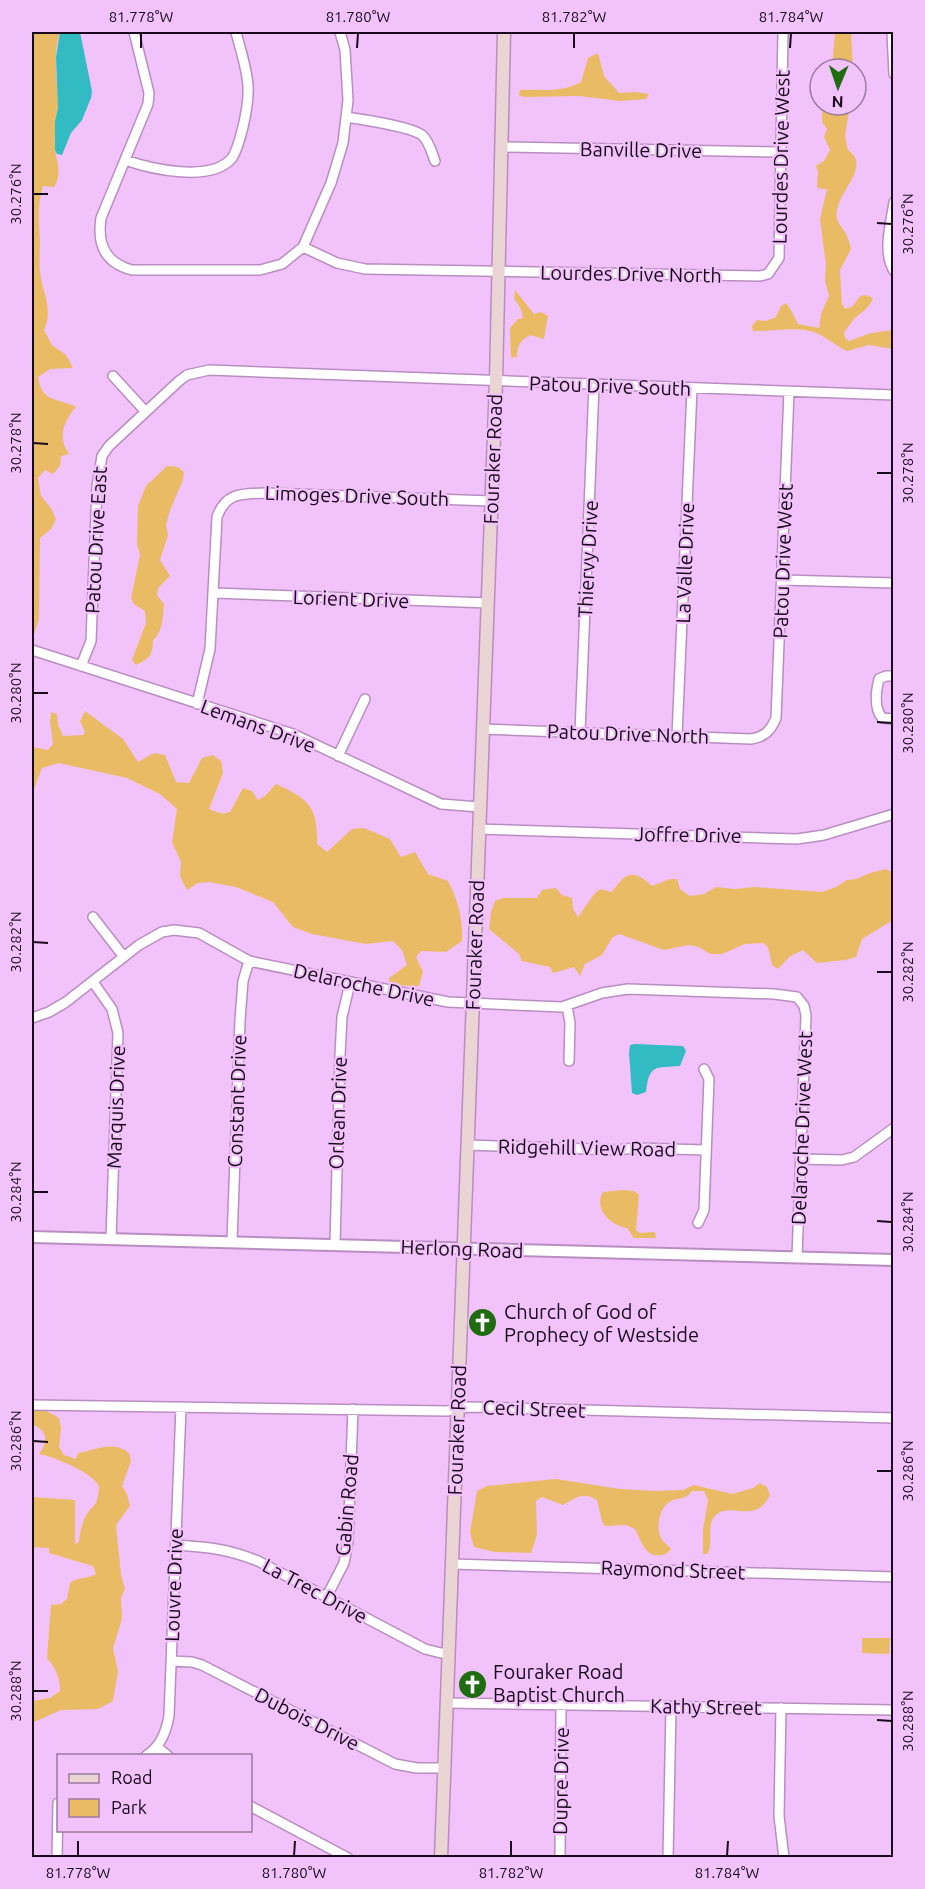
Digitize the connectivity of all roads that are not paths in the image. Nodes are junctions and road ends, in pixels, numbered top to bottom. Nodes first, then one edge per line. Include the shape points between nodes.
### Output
1 (134, 32) edge
2 (236, 32) edge
3 (341, 32) edge
4 (504, 32) edge
5 (783, 32) edge
6 (892, 32) edge
7 (894, 74) edge
8 (348, 117) junction
9 (502, 147) junction
10 (781, 152) junction
11 (125, 160) junction
12 (435, 161) dead end
13 (894, 202) edge
14 (303, 247) junction
15 (498, 271) junction
16 (893, 271) edge
17 (764, 275) joint
18 (219, 371) joint
19 (113, 376) dead end
20 (496, 381) junction
21 (594, 385) junction
22 (692, 389) junction
23 (789, 392) junction
24 (894, 395) edge
25 (145, 411) junction
26 (492, 501) junction
27 (782, 580) junction
28 (894, 583) edge
29 (214, 593) junction
30 (488, 603) junction
31 (32, 650) edge
32 (81, 666) junction
33 (894, 676) edge
34 (365, 699) dead end
35 (197, 704) junction
36 (894, 719) edge
37 (483, 729) junction
38 (771, 729) joint
39 (580, 732) junction
40 (677, 736) junction
41 (338, 756) junction
42 (480, 807) junction
43 (894, 814) edge
44 (478, 829) junction
45 (93, 917) dead end
46 (124, 957) junction
47 (249, 961) junction
48 (93, 981) junction
49 (350, 982) junction
50 (800, 1000) joint
51 (473, 1003) junction
52 (567, 1006) junction
53 (32, 1018) edge
54 (569, 1061) dead end
55 (704, 1069) dead end
56 (894, 1128) edge
57 (468, 1145) junction
58 (706, 1150) junction
59 (801, 1159) junction
60 (698, 1223) dead end
61 (32, 1237) edge
62 (111, 1239) junction
63 (232, 1241) junction
64 (335, 1244) junction
65 (464, 1249) junction
66 (797, 1257) junction
67 (894, 1260) edge
68 (32, 1405) edge
69 (181, 1407) junction
70 (353, 1409) junction
71 (457, 1409) junction
72 (894, 1418) edge
73 (176, 1545) junction
74 (452, 1564) junction
75 (894, 1577) edge
76 (326, 1598) junction
77 (449, 1653) junction
78 (171, 1661) junction
79 (447, 1703) junction
80 (561, 1705) junction
81 (671, 1707) junction
82 (781, 1708) junction
83 (894, 1710) edge
84 (157, 1747) junction
85 (147, 1754) edge
86 (167, 1754) edge
87 (445, 1768) junction
88 (252, 1807) edge
89 (57, 1832) edge
90 (57, 1857) edge
91 (348, 1857) edge
92 (441, 1857) edge
93 (560, 1857) edge
94 (669, 1857) edge
95 (784, 1857) edge

1 - 11 street via 149,98
2 - 11 street via 248,87 237,149 228,161 209,170 176,171 154,170
3 - 8 street
4 - 9 main road, Fouraker Road
5 - 10 street, Lourdes Drive West
6 - 7 street
8 - 12 street via 423,135
8 - 14 street via 339,161
9 - 10 street, Banville Drive
9 - 15 main road, Fouraker Road
10 - 17 street, Lourdes Drive West via 779,258 772,271
11 - 14 street via 99,231 101,245 115,263 132,270 260,270 289,260
13 - 16 street via 888,249
14 - 15 street, Lourdes Drive North via 337,263 365,269
15 - 17 street, Lourdes Drive North
15 - 20 main road, Fouraker Road
18 - 20 street, Patou Drive South
18 - 25 street, Patou Drive East via 187,375
19 - 25 street
20 - 21 street, Patou Drive South
20 - 26 main road, Fouraker Road
21 - 22 street, Patou Drive South
21 - 39 street, Thiervy Drive
22 - 23 street, Patou Drive South
22 - 40 street, La Valle Drive
23 - 24 street, Patou Drive South
23 - 27 street, Patou Drive West
25 - 32 street, Patou Drive East via 109,446 99,466 91,641
26 - 29 street, Limoges Drive South via 239,494 225,502 217,518
26 - 30 main road, Fouraker Road
27 - 28 street
27 - 38 street, Patou Drive West via 776,718
29 - 30 street, Lorient Drive
29 - 35 street via 210,649
30 - 37 main road, Fouraker Road
31 - 32 street, Lemans Drive
32 - 35 street, Lemans Drive
33 - 36 street via 879,679 877,712 882,718
34 - 41 street
35 - 41 street, Lemans Drive via 293,734
37 - 39 street, Patou Drive North
37 - 42 main road, Fouraker Road
38 - 40 street, Patou Drive North via 751,739
39 - 40 street, Patou Drive North
41 - 42 street, Lemans Drive via 441,804
42 - 44 main road, Fouraker Road
43 - 44 street, Joffre Drive via 797,839
44 - 51 main road, Fouraker Road
45 - 46 street
46 - 47 street, Delaroche Drive via 162,932 182,930 199,933
46 - 48 street, Delaroche Drive
47 - 49 street, Delaroche Drive
47 - 63 street, Constant Drive via 240,1020
48 - 53 street, Delaroche Drive via 49,1012
48 - 62 street, Marquis Drive via 112,1010 118,1033
49 - 51 street, Delaroche Drive via 439,1001
49 - 64 street, Orlean Drive via 342,1017
50 - 52 street, Delaroche Drive via 774,994 628,989 602,993
50 - 59 street, Delaroche Drive West via 806,1015
51 - 52 street, Delaroche Drive
51 - 57 main road, Fouraker Road
52 - 54 street
55 - 58 street via 709,1079
56 - 59 street via 854,1157
57 - 58 street, Ridgehill View Road
57 - 65 main road, Fouraker Road
58 - 60 street via 704,1210
59 - 66 street, Delaroche Drive West
61 - 62 street, Herlong Road
62 - 63 street, Herlong Road
63 - 64 street, Herlong Road
64 - 65 street, Herlong Road
65 - 66 street, Herlong Road
65 - 71 main road, Fouraker Road
66 - 67 street, Herlong Road
68 - 69 street, Cecil Street
69 - 70 street, Cecil Street
69 - 73 street, Louvre Drive
70 - 71 street, Cecil Street
70 - 76 street, Gabin Road via 348,1542 344,1563
71 - 72 street, Cecil Street
71 - 74 main road, Fouraker Road
73 - 76 street, La Trec Drive via 234,1551
73 - 78 street, Louvre Drive
74 - 75 street, Raymond Street
74 - 77 main road, Fouraker Road
76 - 77 street, La Trec Drive via 425,1649
77 - 79 main road, Fouraker Road
78 - 84 street, Louvre Drive via 168,1726
78 - 87 street, Dubois Drive via 202,1665 395,1764
79 - 80 street, Kathy Street
79 - 87 main road, Fouraker Road
80 - 81 street, Kathy Street
80 - 93 street, Dupre Drive
81 - 82 street, Kathy Street
81 - 94 street
82 - 83 street, Kathy Street
82 - 95 street via 779,1816
84 - 85 street
84 - 86 street
87 - 92 main road, Fouraker Road
88 - 91 street
89 - 90 street

